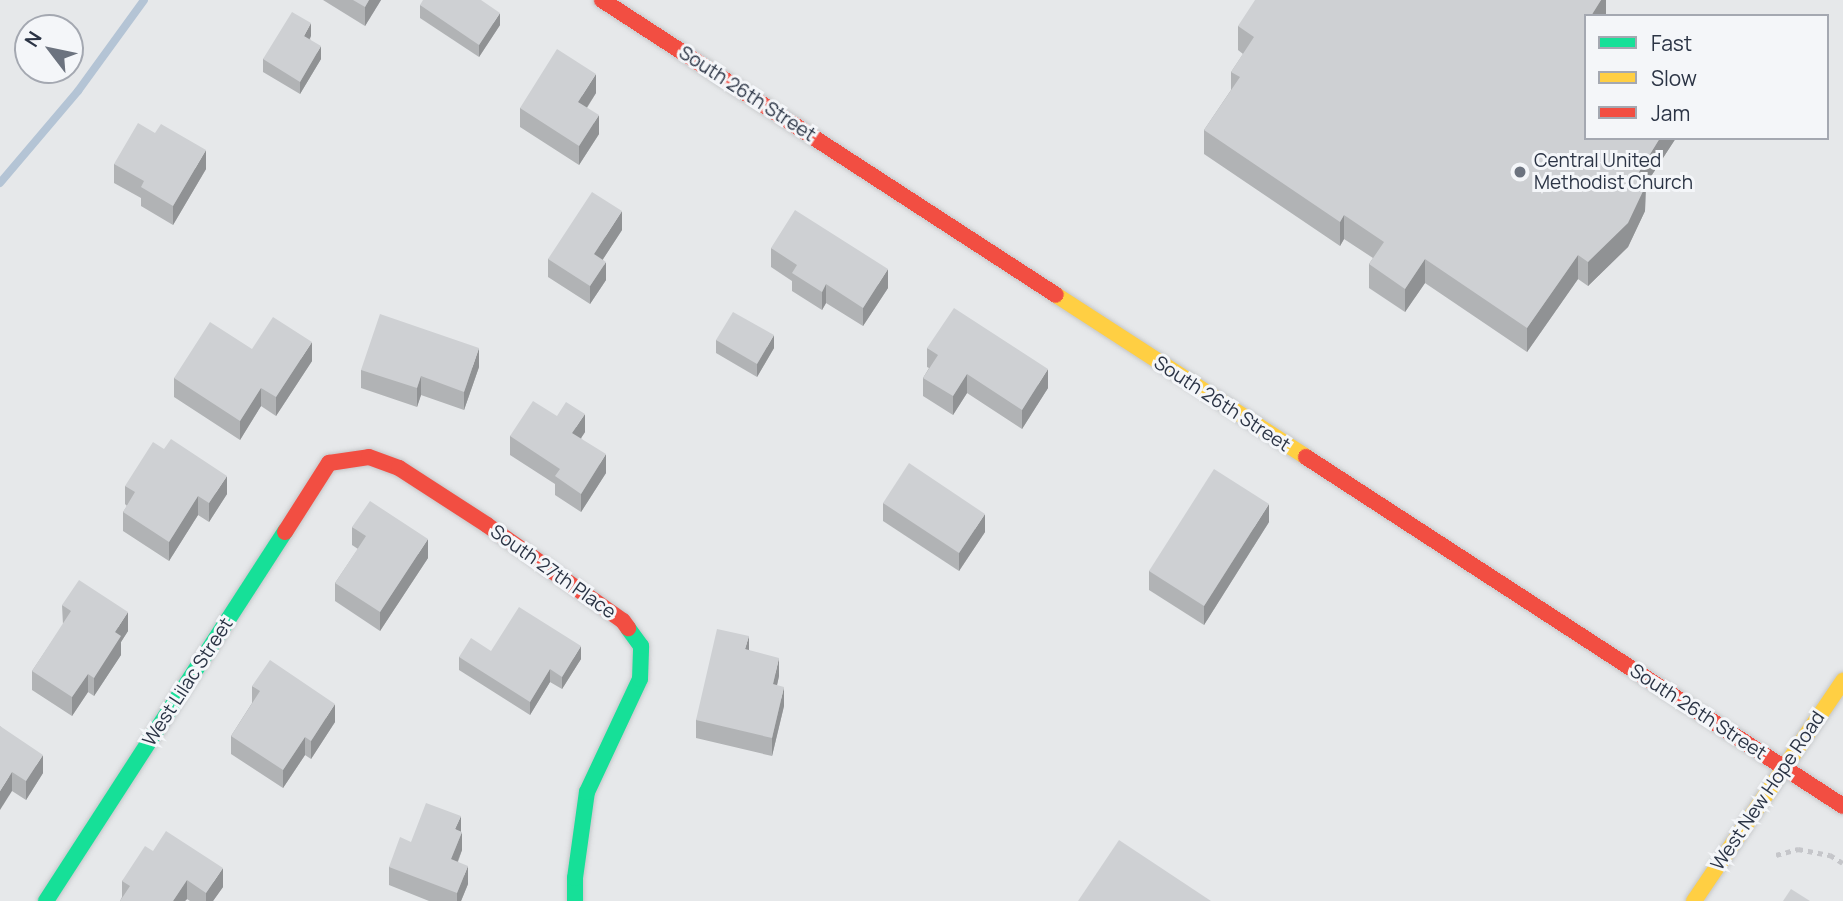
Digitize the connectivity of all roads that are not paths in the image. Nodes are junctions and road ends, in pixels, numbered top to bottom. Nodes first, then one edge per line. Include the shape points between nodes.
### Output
1 (602, 0) edge
2 (329, 463) joint
3 (1843, 681) edge
4 (1784, 769) junction
5 (1843, 806) edge
6 (46, 901) edge
7 (575, 901) edge
8 (1694, 901) edge

1 - 4 street, South 26th Street
2 - 6 street, West Lilac Street
2 - 7 street, South 27th Place via 369,457 399,468 623,621 641,646 640,679 587,792
3 - 4 street, West New Hope Road
4 - 5 street, South 26th Street
4 - 8 street, West New Hope Road

